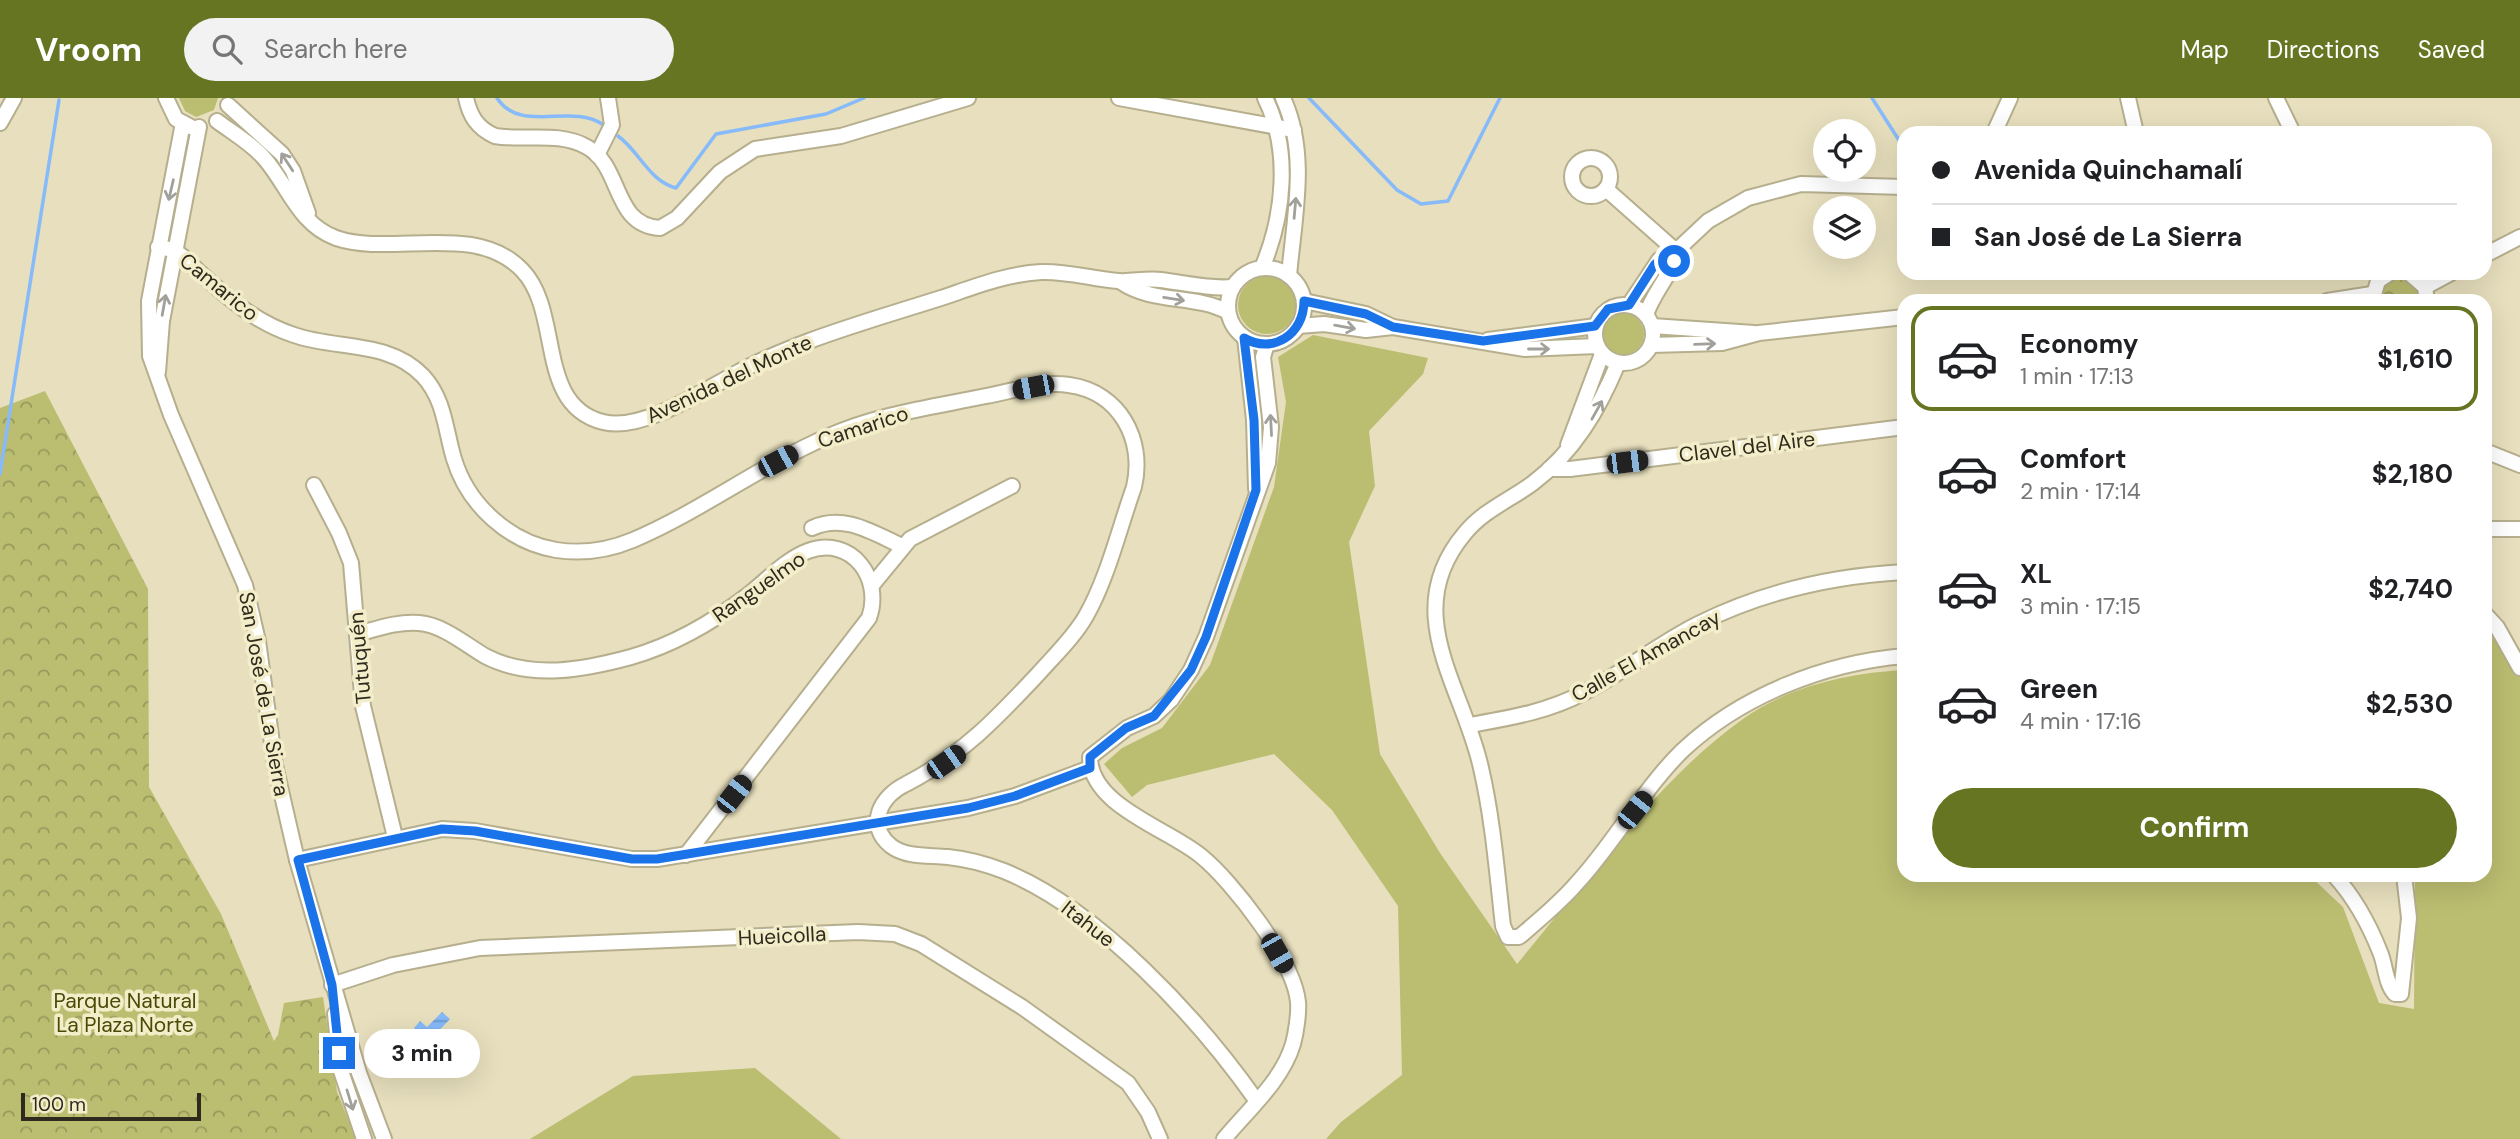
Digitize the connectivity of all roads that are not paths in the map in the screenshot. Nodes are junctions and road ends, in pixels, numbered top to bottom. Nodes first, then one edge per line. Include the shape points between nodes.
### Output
1 (15, 98) edge
2 (166, 98) edge
3 (466, 98) edge
4 (608, 98) edge
5 (968, 98) edge
6 (1119, 98) edge
7 (1265, 98) edge
8 (1283, 98) edge
9 (2010, 98) edge
10 (2128, 98) edge
11 (2276, 98) edge
12 (229, 102) edge
13 (217, 121) junction
14 (0, 123) edge
15 (183, 123) junction
16 (1997, 126) edge
17 (2134, 126) edge
18 (2290, 126) edge
19 (199, 127) junction
20 (1277, 128) junction
21 (1294, 130) junction
22 (597, 155) junction
23 (1897, 187) edge
24 (1606, 189) dead end
25 (314, 224) junction
26 (2520, 237) edge
27 (158, 247) junction
28 (174, 250) junction
29 (1676, 251) junction
30 (2492, 251) edge
31 (1262, 268) junction
32 (1289, 276) junction
33 (2415, 280) edge
34 (2443, 280) edge
35 (1121, 282) junction
36 (2377, 284) edge
37 (1233, 287) junction
38 (2348, 294) edge
39 (2426, 294) edge
40 (1304, 301) junction
41 (1629, 305) junction
42 (1228, 312) junction
43 (1897, 318) edge
44 (1649, 320) junction
45 (1298, 326) junction
46 (1595, 326) junction
47 (1393, 327) junction
48 (1759, 334) junction
49 (1244, 338) junction
50 (1483, 341) junction
51 (1267, 344) junction
52 (1651, 345) junction
53 (1599, 350) junction
54 (1618, 363) junction
55 (158, 373) junction
56 (1897, 428) edge
57 (1566, 449) junction
58 (2492, 454) edge
59 (2520, 465) edge
60 (1549, 470) junction
61 (314, 485) dead end
62 (1012, 486) dead end
63 (1256, 490) junction
64 (812, 528) dead end
65 (2492, 529) edge
66 (2520, 529) edge
67 (902, 546) junction
68 (1897, 573) edge
69 (873, 584) junction
70 (2492, 622) edge
71 (356, 634) junction
72 (1897, 657) edge
73 (2520, 668) edge
74 (1470, 725) junction
75 (1090, 768) junction
76 (877, 823) junction
77 (395, 837) junction
78 (686, 855) junction
79 (298, 860) junction
80 (2340, 882) edge
81 (2405, 882) edge
82 (332, 985) junction
83 (1256, 1100) junction
84 (364, 1139) edge
85 (384, 1139) edge
86 (1160, 1139) edge
87 (1224, 1139) edge

1 - 14 street
2 - 15 street via 171,113
3 - 22 street via 472,118 485,132 565,139
4 - 22 street via 612,125
5 - 22 street via 841,136 755,149 720,172 677,218 660,228 640,224 629,215
6 - 20 street
7 - 20 street
8 - 21 street
9 - 16 street
10 - 17 street
11 - 18 street
12 - 13 street
25 -> 12 street via 282,154
13 - 19 street
13 - 25 street, Avenida del Monte via 262,155 297,208
15 - 19 street
15 -> 27 street, San José de La Sierra
19 - 28 street, San José de La Sierra
20 - 21 street
20 - 31 street via 1280,200
32 -> 21 street via 1298,174
23 - 29 street via 1814,183 1774,188 1720,212
24 - 29 street
25 - 35 street, Avenida del Monte via 342,240 472,245 504,256 522,270 541,300 566,396 583,413 609,424 644,419 823,336 997,280 1054,272
26 - 30 street
27 - 28 street, Camarico
27 - 55 street, San José de La Sierra via 148,341
55 -> 28 street, San José de La Sierra
28 - 76 street, Camarico via 235,304 266,324 312,340 388,353 415,368 441,404 454,459 473,498 513,534 553,549 594,551 633,540 809,444 879,418 1056,384 1090,391 1110,403 1133,434 1138,470 1086,616 980,735 946,762 890,793
29 - 41 street via 1655,264
29 - 44 street via 1656,291
31 - 32 street
31 - 37 street via 1248,272
32 - 40 street
33 - 39 street
34 - 39 street
35 - 37 street, Avenida del Monte via 1149,279
35 -> 42 street, Avenida del Monte via 1145,294
36 - 38 street
37 - 42 street
40 - 45 street
40 - 47 street via 1366,314
41 - 44 street
41 - 46 street via 1608,309
42 - 49 street
43 - 48 street
44 - 48 street
44 - 52 street
45 -> 47 street
45 - 51 street via 1285,339
46 - 50 street
46 - 53 street
47 - 50 street
52 -> 48 street via 1722,343
49 - 51 street
49 - 63 street via 1254,420
50 -> 53 street via 1525,349
63 -> 51 street via 1268,463 1271,440 1263,356
52 - 54 street via 1641,358
53 - 54 street
53 - 57 street
57 -> 54 street via 1594,416
55 - 79 street, San José de La Sierra via 171,415 245,585 258,641 275,765
56 - 60 street, Clavel del Aire
57 - 60 street
58 - 59 street
60 - 74 street via 1474,522 1449,555 1438,580 1434,620 1438,645
61 - 71 street, Tutuquén via 351,564
62 - 67 street
63 - 75 street via 1191,670 1154,716 1126,728 1090,757
64 - 67 street via 846,522
65 - 66 street
67 - 69 street
68 - 74 street, Calle El Amancay via 1826,581 1742,605 1684,632 1569,700 1533,713
69 - 71 street, Ranguelmo via 866,569 847,553 829,548 810,550 718,617 679,638 632,657 565,670 512,667 426,624 405,623
69 - 78 street via 872,610 865,625
70 - 73 street
71 - 77 street, Tutuquén via 363,706
72 - 74 street via 1863,660 1801,678 1729,716 1683,751 1578,883 1519,937 1508,937 1503,926 1486,791
75 - 76 street via 992,802
75 - 83 street via 1115,803 1201,856 1238,893 1288,972 1298,1002 1293,1044 1276,1078
76 - 78 street
76 - 83 street, Itahue via 884,838 898,850 991,867 1063,905 1168,992
77 - 78 street via 458,829 632,859
77 - 79 street
79 - 82 street, San José de La Sierra
80 - 81 street via 2370,930 2395,994 2402,994 2409,918
82 -> 84 street, San José de La Sierra via 341,1071
82 - 85 street, San José de La Sierra
82 - 86 street, Hueicolla via 393,965 480,948 895,934 955,964 1128,1083
83 - 87 street

